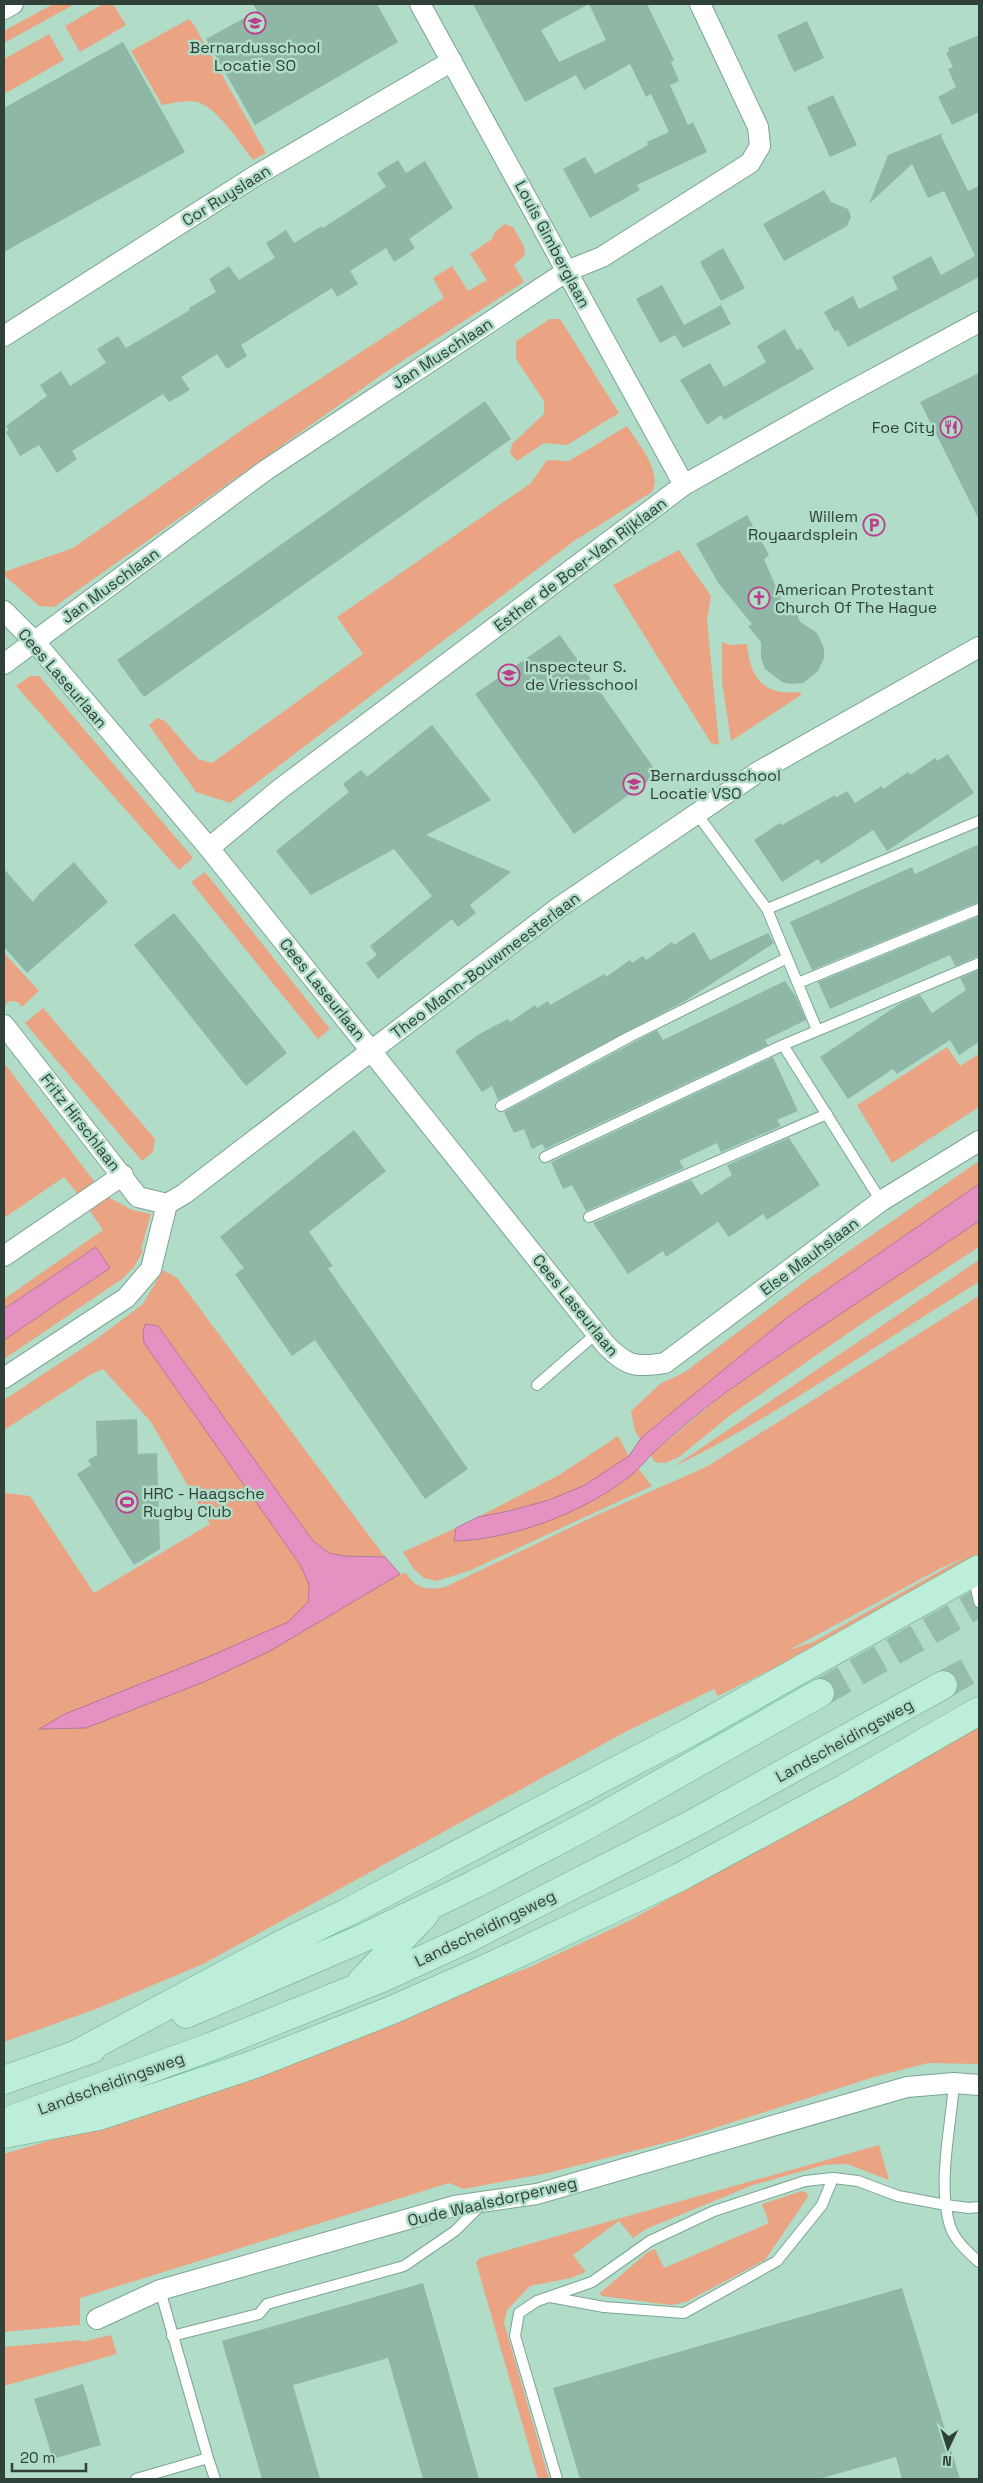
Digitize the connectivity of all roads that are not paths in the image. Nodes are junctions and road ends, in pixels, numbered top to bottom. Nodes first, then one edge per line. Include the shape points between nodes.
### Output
1 (13, 4) edge
2 (420, 4) edge
3 (700, 4) edge
4 (4, 9) edge
5 (452, 61) junction
6 (567, 271) junction
7 (979, 322) edge
8 (4, 336) edge
9 (684, 485) junction
10 (4, 611) edge
11 (34, 641) junction
12 (979, 647) edge
13 (4, 664) edge
14 (696, 814) junction
15 (979, 821) edge
16 (208, 848) junction
17 (767, 909) junction
18 (979, 909) edge
19 (787, 958) junction
20 (979, 963) edge
21 (798, 983) junction
22 (4, 1025) edge
23 (817, 1030) junction
24 (783, 1044) junction
25 (372, 1050) junction
26 (501, 1106) dead end
27 (826, 1114) junction
28 (979, 1141) edge
29 (544, 1157) dead end
30 (123, 1175) junction
31 (881, 1200) junction
32 (167, 1204) junction
33 (589, 1216) dead end
34 (4, 1256) edge
35 (597, 1333) junction
36 (638, 1367) joint
37 (4, 1378) edge
38 (536, 1385) dead end
39 (976, 1571) edge
40 (979, 1602) edge
41 (944, 1685) tunnel mouth
42 (820, 1693) tunnel mouth
43 (979, 1711) edge
44 (434, 1904) junction
45 (356, 1988) junction
46 (75, 2055) junction
47 (4, 2080) edge
48 (954, 2083) junction
49 (979, 2085) edge
50 (4, 2121) edge
51 (4, 2134) edge
52 (833, 2178) junction
53 (485, 2202) junction
54 (946, 2205) junction
55 (979, 2207) edge
56 (979, 2262) edge
57 (160, 2290) junction
58 (549, 2297) junction
59 (97, 2320) dead end
60 (172, 2336) junction
61 (208, 2458) junction
62 (136, 2479) edge
63 (215, 2479) edge
64 (557, 2479) edge

1 - 4 street
2 - 5 street, Louis Gimberglaan
3 - 6 street, Jan Muschlaan via 758,127 760,146 750,163 729,178 602,257
5 - 6 street, Louis Gimberglaan
5 - 8 street, Cor Ruyslaan via 254,176
6 - 9 street, Louis Gimberglaan
6 - 11 street, Jan Muschlaan via 266,470
7 - 9 street, Esther de Boer-Van Rijklaan
9 - 16 street, Esther de Boer-Van Rijklaan via 280,789
10 - 11 street, Cees Laseurlaan
11 - 13 street, Jan Muschlaan
11 - 16 street, Cees Laseurlaan
12 - 14 street, Theo Mann-Bouwmeesterlaan via 758,772
14 - 17 lane
14 - 25 street, Theo Mann-Bouwmeesterlaan via 558,908
15 - 17 lane
16 - 25 street, Cees Laseurlaan
17 - 19 lane
18 - 21 lane
19 - 21 lane
19 - 26 lane
20 - 23 lane
21 - 23 lane
22 - 30 street, Fritz Hirschlaan
23 - 24 lane
24 - 27 lane
24 - 29 lane
25 - 32 street, Theo Mann-Bouwmeesterlaan
25 - 35 street, Cees Laseurlaan
27 - 31 lane
27 - 33 lane
28 - 31 street, Else Mauhslaan
30 - 32 street, Fritz Hirschlaan via 138,1197
30 - 34 street
31 - 36 street, Else Mauhslaan via 685,1350 665,1363
32 - 37 street via 151,1269 126,1298
35 - 36 street, Cees Laseurlaan via 620,1359
35 - 38 lane
39 - 40 lane
39 - 46 main road via 688,1733
41 - 45 main road, Landscheidingsweg via 694,1823 465,1940
42 - 44 main road via 584,1827
43 - 51 main road via 846,1788 680,1877 392,2010 255,2064 99,2116
44 - 45 main road
44 - 46 main road via 361,1940 181,2016
45 - 50 main road, Landscheidingsweg via 210,2047
46 - 47 main road
48 - 49 street, Oude Waalsdorperweg
48 - 53 street, Oude Waalsdorperweg via 907,2087 537,2194
48 - 54 lane
52 - 54 lane via 858,2181 898,2196
52 - 58 lane via 805,2180 714,2211 650,2241 592,2282
52 - 58 lane via 822,2205 777,2261 684,2313 604,2307
53 - 57 street, Oude Waalsdorperweg via 454,2206
53 - 60 lane via 455,2231 404,2266 267,2304 259,2314
54 - 55 lane
54 - 56 lane via 950,2228 963,2248
57 - 59 street, Oude Waalsdorperweg
57 - 60 lane
58 - 64 lane via 519,2313 515,2336
60 - 61 lane
61 - 62 lane
61 - 63 lane

